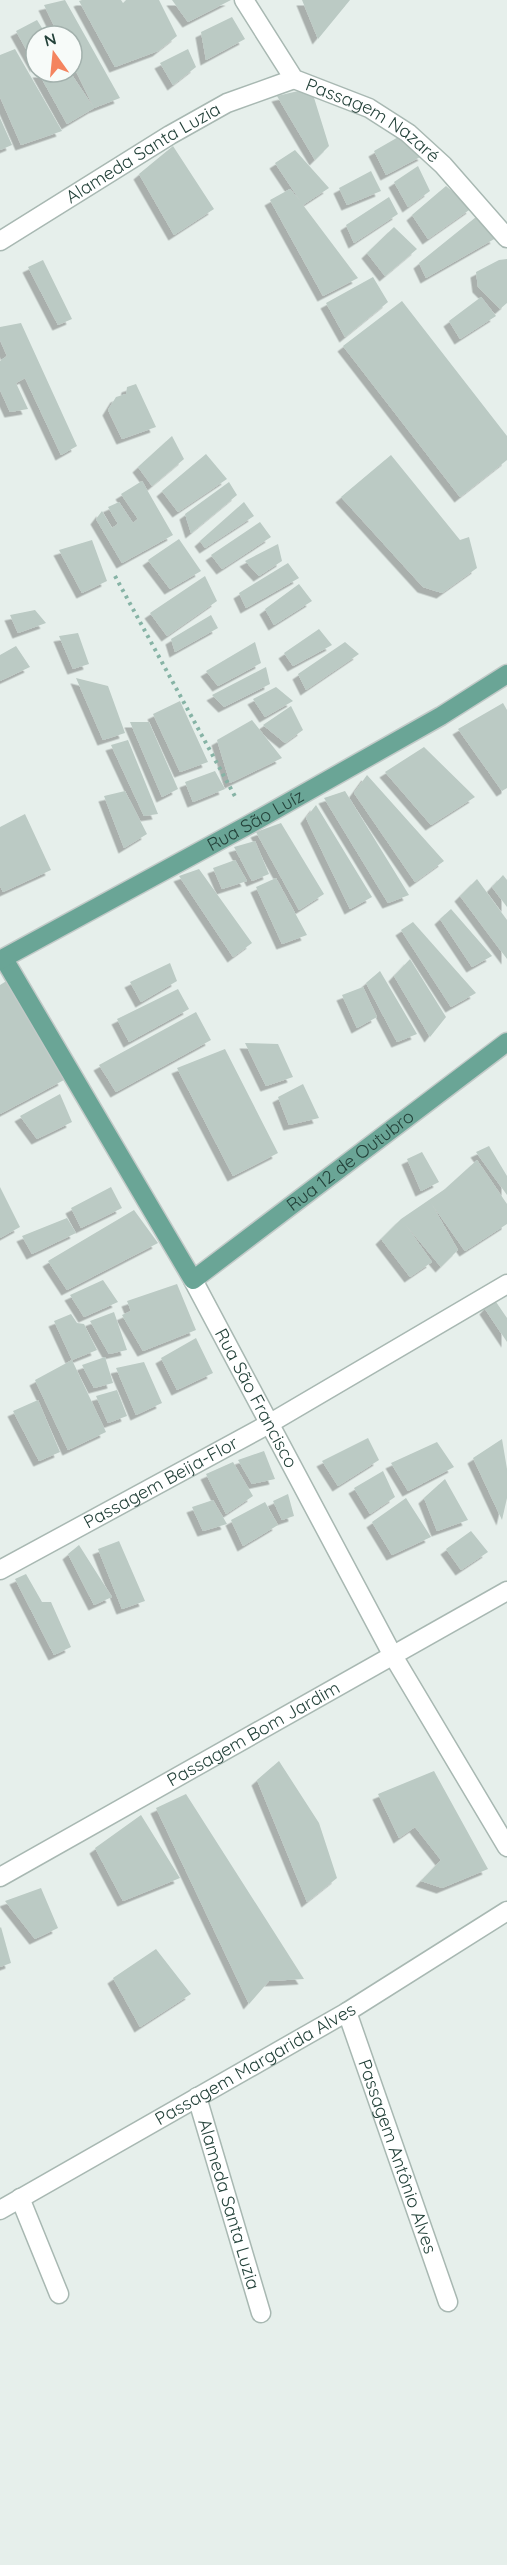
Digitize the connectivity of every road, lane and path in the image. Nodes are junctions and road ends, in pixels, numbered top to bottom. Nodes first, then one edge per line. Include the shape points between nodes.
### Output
1 (244, 0) edge
2 (294, 79) junction
3 (507, 238) edge
4 (0, 241) edge
5 (115, 576) dead end
6 (507, 674) edge
7 (250, 824) junction
8 (1, 957) edge
9 (507, 1042) edge
10 (193, 1280) junction
11 (507, 1284) edge
12 (267, 1425) junction
13 (0, 1570) edge
14 (507, 1590) edge
15 (392, 1654) junction
16 (507, 1847) edge
17 (0, 1877) edge
18 (507, 1911) edge
19 (347, 2012) junction
20 (197, 2097) junction
21 (20, 2198) junction
22 (0, 2210) edge
23 (59, 2294) dead end
24 (448, 2302) dead end
25 (261, 2313) dead end

1 - 2 street, Passagem Nazaré
2 - 3 street, Passagem Nazaré via 369,108 408,133 443,165
2 - 4 street, Alameda Santa Luzia via 227,103
5 - 7 path
6 - 7 main road, Rua São Luíz via 441,716
7 - 8 main road, Rua São Luíz
8 - 10 main road, Rua São Francisco
9 - 10 main road, Rua 12 de Outubro
10 - 12 street, Rua São Francisco
11 - 12 street, Passagem Beija-Flor
12 - 13 street, Passagem Beija-Flor
12 - 15 street, Rua São Francisco
14 - 15 street, Passagem Bom Jardim
15 - 16 street, Rua São Francisco
15 - 17 street, Passagem Bom Jardim
18 - 19 street, Passagem Margarida Alves
19 - 20 street, Passagem Margarida Alves
19 - 24 street, Passagem Antônio Alves
20 - 21 street, Passagem Margarida Alves
20 - 25 street, Alameda Santa Luzia
21 - 22 street, Passagem Margarida Alves
21 - 23 street

